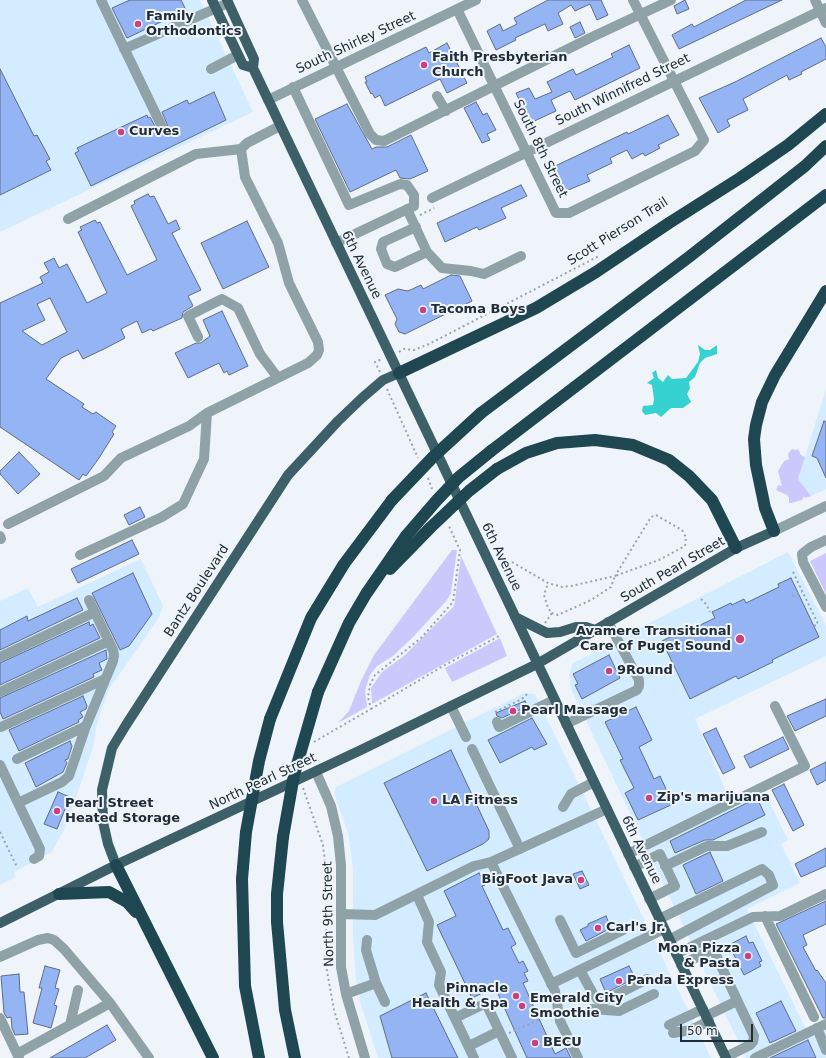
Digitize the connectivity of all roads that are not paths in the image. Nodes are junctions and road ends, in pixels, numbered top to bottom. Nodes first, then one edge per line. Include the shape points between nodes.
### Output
1 (101, 0) edge
2 (302, 0) edge
3 (476, 0) edge
4 (633, 0) edge
5 (671, 0) edge
6 (815, 0) edge
7 (227, 1) edge
8 (214, 4) edge
9 (457, 10) junction
10 (823, 10) edge
11 (641, 15) junction
12 (826, 23) edge
13 (124, 48) junction
14 (238, 55) junction
15 (337, 67) junction
16 (252, 68) junction
17 (211, 69) dead end
18 (673, 80) junction
19 (494, 86) junction
20 (293, 87) junction
21 (437, 96) dead end
22 (268, 100) junction
23 (446, 111) junction
24 (826, 114) edge
25 (280, 126) junction
26 (163, 129) dead end
27 (826, 146) edge
28 (241, 149) junction
29 (526, 151) junction
30 (826, 194) edge
31 (432, 198) road end
32 (411, 208) junction
33 (394, 216) junction
34 (68, 219) dead end
35 (416, 227) junction
36 (402, 233) junction
37 (336, 243) junction
38 (427, 252) junction
39 (521, 256) dead end
40 (826, 290) edge
41 (198, 337) dead end
42 (399, 373) junction
43 (278, 378) junction
44 (206, 413) junction
45 (826, 506) edge
46 (8, 524) dead end
47 (774, 531) junction
48 (826, 540) edge
49 (736, 548) junction
50 (80, 555) dead end
51 (366, 594) junction
52 (89, 600) dead end
53 (826, 607) edge
54 (95, 612) junction
55 (516, 617) junction
56 (608, 622) junction
57 (595, 630) junction
58 (109, 641) junction
59 (0, 657) edge
60 (537, 664) junction
61 (105, 679) junction
62 (0, 692) edge
63 (554, 700) junction
64 (451, 706) junction
65 (775, 706) dead end
66 (497, 722) road end
67 (566, 724) junction
68 (86, 726) junction
69 (1, 727) dead end
70 (466, 737) dead end
71 (472, 749) dead end
72 (17, 759) dead end
73 (0, 765) edge
74 (316, 772) junction
75 (594, 782) junction
76 (18, 803) junction
77 (563, 807) dead end
78 (607, 810) junction
79 (762, 832) dead end
80 (520, 849) junction
81 (628, 854) junction
82 (34, 859) dead end
83 (491, 862) junction
84 (116, 865) junction
85 (665, 866) junction
86 (634, 867) junction
87 (59, 894) junction
88 (826, 894) edge
89 (416, 895) junction
90 (649, 899) junction
91 (341, 914) junction
92 (764, 916) junction
93 (659, 919) junction
94 (560, 920) dead end
95 (0, 923) edge
96 (146, 924) junction
97 (664, 929) junction
98 (623, 930) dead end
99 (367, 940) dead end
100 (669, 940) junction
101 (676, 954) junction
102 (0, 957) edge
103 (681, 965) junction
104 (580, 970) junction
105 (376, 983) junction
106 (551, 984) junction
107 (78, 990) dead end
108 (346, 994) junction
109 (737, 1001) junction
110 (385, 1002) dead end
111 (110, 1003) junction
112 (592, 1009) dead end
113 (706, 1016) junction
114 (814, 1017) dead end
115 (0, 1018) edge
116 (455, 1018) junction
117 (70, 1025) junction
118 (822, 1026) edge
119 (671, 1029) dead end
120 (500, 1034) junction
121 (469, 1046) junction
122 (826, 1050) edge
123 (18, 1056) edge
124 (149, 1058) edge
125 (213, 1058) edge
126 (259, 1058) edge
127 (295, 1058) edge
128 (364, 1058) edge
129 (474, 1058) edge
130 (512, 1058) edge
131 (578, 1058) edge
132 (726, 1058) edge
133 (755, 1058) edge

1 - 13 street
2 - 15 street
3 - 9 street, South Shirley Street
4 - 11 street
5 - 11 street
6 - 10 street
7 - 8 street
7 - 16 main road, 6th Avenue via 254,59
8 - 13 street
8 - 14 main road, 6th Avenue
9 - 15 street, South Shirley Street
9 - 19 street, South 8th Street
10 - 12 street
10 - 18 street, South Winnifred Street
11 - 18 street
11 - 19 street
13 - 26 street
14 - 16 main road, 6th Avenue via 243,65
14 - 17 street
15 - 20 street, South Shirley Street
15 - 23 street via 370,134 376,140 384,141
16 - 22 main road, 6th Avenue
18 - 29 street, South Winnifred Street
18 - 29 street, South 8th Street via 704,140 695,152 570,213 556,213
19 - 23 street
19 - 29 street, South 8th Street
20 - 22 street, South Shirley Street
20 - 32 street via 349,205 400,184 407,185 414,195
21 - 23 street
22 - 25 main road, 6th Avenue
24 - 42 highway via 788,145 740,178 596,272 536,308
25 - 28 street via 247,143
25 - 37 main road, 6th Avenue
27 - 126 highway, bridge via 805,166 689,257 481,413 433,457 392,500 344,564 311,618 270,719 259,761 246,832 242,879 245,986
28 - 34 street via 196,154
28 - 43 street via 245,177 278,243 289,283 318,342 319,350 312,361
29 - 31 street, South Winnifred Street
30 - 51 highway, bridge via 460,477 436,500 406,536
32 - 33 street
32 - 35 street
33 - 36 street
33 - 37 street
35 - 36 street
35 - 38 street
36 - 38 street via 383,242 381,249 387,264 394,267
37 - 42 main road, 6th Avenue
38 - 39 street via 442,268 471,270 484,274
40 - 47 highway via 775,375 762,402 756,425 756,465 765,508
41 - 43 street via 188,316 222,299 238,308 260,354
42 - 55 main road, 6th Avenue
42 - 84 main road, Bantz Boulevard via 383,380 362,398 288,476 112,748 102,790 103,822
43 - 44 street
44 - 46 street via 188,426 121,458 104,476
44 - 50 street via 204,460 182,504 162,517
45 - 47 street, South Pearl Street
47 - 49 main road, South Pearl Street
48 - 53 street via 802,554 803,562
49 - 51 highway, bridge via 712,500 669,460 633,445 595,440 557,443 526,453 497,469 469,491
49 - 56 main road, South Pearl Street
51 - 127 highway, bridge via 346,630 318,692 294,775 283,837 277,922 285,1010
52 - 54 street
54 - 58 street
54 - 59 street
55 - 57 main road via 547,633 576,627
55 - 60 main road, 6th Avenue
56 - 57 main road, South Pearl Street
56 - 67 street via 639,680 639,686 637,690
57 - 60 main road, South Pearl Street
58 - 61 street via 114,655
58 - 62 street
60 - 63 main road, 6th Avenue
60 - 64 main road, North Pearl Street
61 - 68 street
61 - 69 street
63 - 66 street via 499,727
63 - 67 main road, 6th Avenue
64 - 70 street
64 - 74 main road, North Pearl Street
65 - 81 street via 805,766
67 - 75 main road, 6th Avenue
68 - 72 street
68 - 76 street via 74,765 66,779
71 - 80 street
73 - 76 street
74 - 84 main road, North Pearl Street
74 - 91 street, North 9th Street via 331,806 338,836
75 - 77 street via 571,794
75 - 78 main road, 6th Avenue
76 - 82 street via 40,848 40,854
78 - 80 street
78 - 81 main road, 6th Avenue
79 - 85 street via 727,846 707,846
80 - 83 street
81 - 86 main road, 6th Avenue
83 - 89 street via 474,866
83 - 106 street
84 - 87 main road, North Pearl Street
84 - 96 highway
85 - 86 street via 660,854
85 - 90 street via 675,886
86 - 90 main road, 6th Avenue
87 - 95 main road, North Pearl Street
87 - 96 highway via 109,892 127,902
88 - 92 street via 780,916
89 - 91 street via 375,915
89 - 116 street via 429,922 427,942 441,972 439,985
90 - 93 main road, 6th Avenue
91 - 108 street, North 9th Street via 341,958
92 - 101 street via 754,917
92 - 114 street
93 - 97 main road, 6th Avenue
93 - 100 street via 762,869 769,875 773,885
94 - 98 street via 576,953
96 - 125 highway
97 - 100 main road, 6th Avenue
97 - 104 street
99 - 105 street via 366,950
100 - 101 main road, 6th Avenue
101 - 103 main road, 6th Avenue
102 - 111 street via 38,940 52,939 64,949
103 - 109 street via 712,949
103 - 113 main road, 6th Avenue
104 - 106 street
104 - 112 street via 593,994 597,999 604,1001 650,986 615,1003
105 - 108 street
105 - 110 street
106 - 131 street via 555,991 560,1022
107 - 117 street
108 - 128 street, North 9th Street
109 - 113 street
109 - 132 street via 754,1036 753,1042
111 - 117 street
111 - 124 street
113 - 119 street
113 - 132 main road, 6th Avenue
115 - 123 street
116 - 120 street via 486,1004
116 - 121 street
117 - 123 street
118 - 122 street
118 - 133 street
120 - 121 street
120 - 130 street
121 - 129 street

